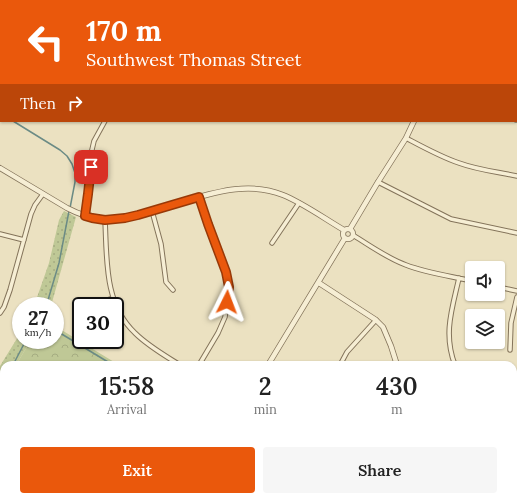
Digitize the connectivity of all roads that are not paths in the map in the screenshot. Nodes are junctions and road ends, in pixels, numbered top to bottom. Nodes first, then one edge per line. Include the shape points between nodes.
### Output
1 (105, 122) edge
2 (414, 122) edge
3 (406, 138) junction
4 (0, 168) edge
5 (517, 176) edge
6 (378, 182) junction
7 (43, 194) junction
8 (199, 197) junction
9 (298, 203) junction
10 (152, 211) junction
11 (85, 216) junction
12 (105, 220) junction
13 (350, 229) junction
14 (344, 230) junction
15 (517, 233) edge
16 (0, 234) edge
17 (353, 235) junction
18 (345, 238) junction
19 (24, 240) junction
20 (272, 243) dead end
21 (459, 278) junction
22 (465, 279) edge
23 (319, 283) junction
24 (505, 288) edge
25 (173, 290) dead end
26 (517, 291) edge
27 (113, 297) edge
28 (517, 297) edge
29 (0, 313) edge
30 (124, 320) edge
31 (376, 320) junction
32 (510, 350) dead end
33 (174, 361) edge
34 (201, 361) edge
35 (270, 361) edge
36 (342, 361) edge
37 (396, 361) edge
38 (454, 361) edge

1 - 11 street via 94,141 91,154
2 - 3 street
3 - 5 street via 459,164
3 - 6 street
4 - 7 street
6 - 13 street
6 - 15 street via 451,218
7 - 11 street
7 - 19 street via 30,214
8 - 9 street via 233,188 261,188
8 - 10 street
8 - 34 street via 229,287 225,317
9 - 14 street
9 - 20 street
10 - 12 street
10 - 25 street via 161,244 166,282
11 - 12 street
12 - 27 street via 108,277
13 - 14 street
13 - 17 street
14 - 18 street
16 - 19 street
17 - 18 street
17 - 21 street via 406,265
18 - 23 street
19 - 29 street via 10,290
21 - 22 street
21 - 38 street via 449,330
23 - 31 street
23 - 35 street
24 - 26 street
28 - 32 street via 511,323
30 - 33 street via 152,347
31 - 36 street
31 - 37 street via 383,327

